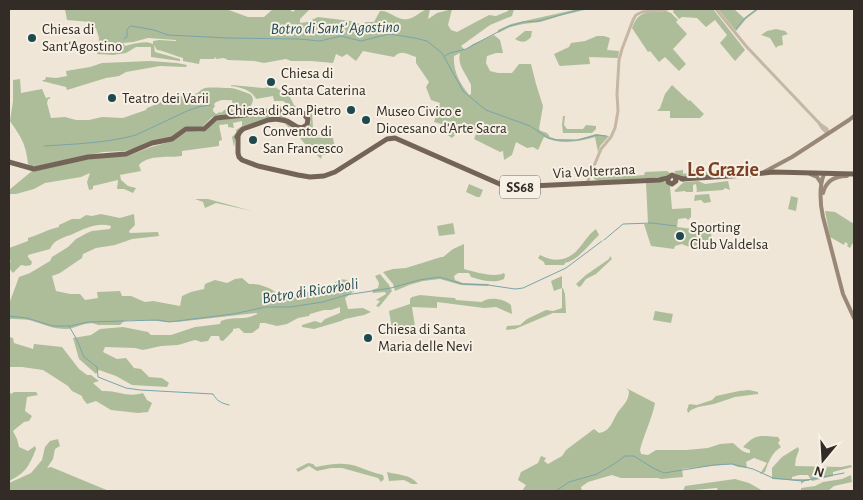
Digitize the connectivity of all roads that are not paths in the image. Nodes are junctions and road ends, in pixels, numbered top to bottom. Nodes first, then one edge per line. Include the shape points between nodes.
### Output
1 (668, 9) edge
2 (716, 9) edge
3 (854, 116) edge
4 (823, 128) junction
5 (837, 128) junction
6 (828, 134) junction
7 (820, 140) junction
8 (792, 157) junction
9 (11, 163) edge
10 (781, 164) junction
11 (787, 165) junction
12 (592, 171) junction
13 (781, 172) junction
14 (762, 173) junction
15 (796, 173) junction
16 (806, 174) junction
17 (824, 174) junction
18 (854, 175) edge
19 (587, 183) junction
20 (594, 183) junction
21 (824, 184) junction
22 (854, 318) edge

1 - 12 street via 636,15 620,55 615,128
2 - 4 street
3 - 5 main road
4 - 5 street
4 - 6 street via 828,130
4 - 7 street
5 - 6 main road
6 - 7 main road
7 - 8 main road
8 - 10 main road
8 - 11 main road
9 - 19 main road, Via Volterrana / SS68 via 34,169 88,157 128,153 172,139 187,129 203,129 216,118 297,109 306,116 306,127 272,120 244,129 238,135 238,160 304,176 324,176 395,138 506,186
10 - 13 main road
10 - 14 main road
11 - 13 main road
11 - 15 main road
12 - 19 street
12 - 20 street
13 - 14 main road, Via Volterrana / SS68
13 - 15 main road, Via Volterrana / SS68
14 - 20 main road, Via Volterrana / SS68 via 683,179 670,175 668,180
15 - 16 main road, Via Volterrana / SS68
16 - 17 main road, SS68
16 - 21 main road via 816,176
17 - 18 main road, SS68
17 - 21 main road
18 - 21 main road via 838,177
19 - 20 main road, Via Volterrana / SS68
21 - 22 main road via 821,199 823,221 845,300

